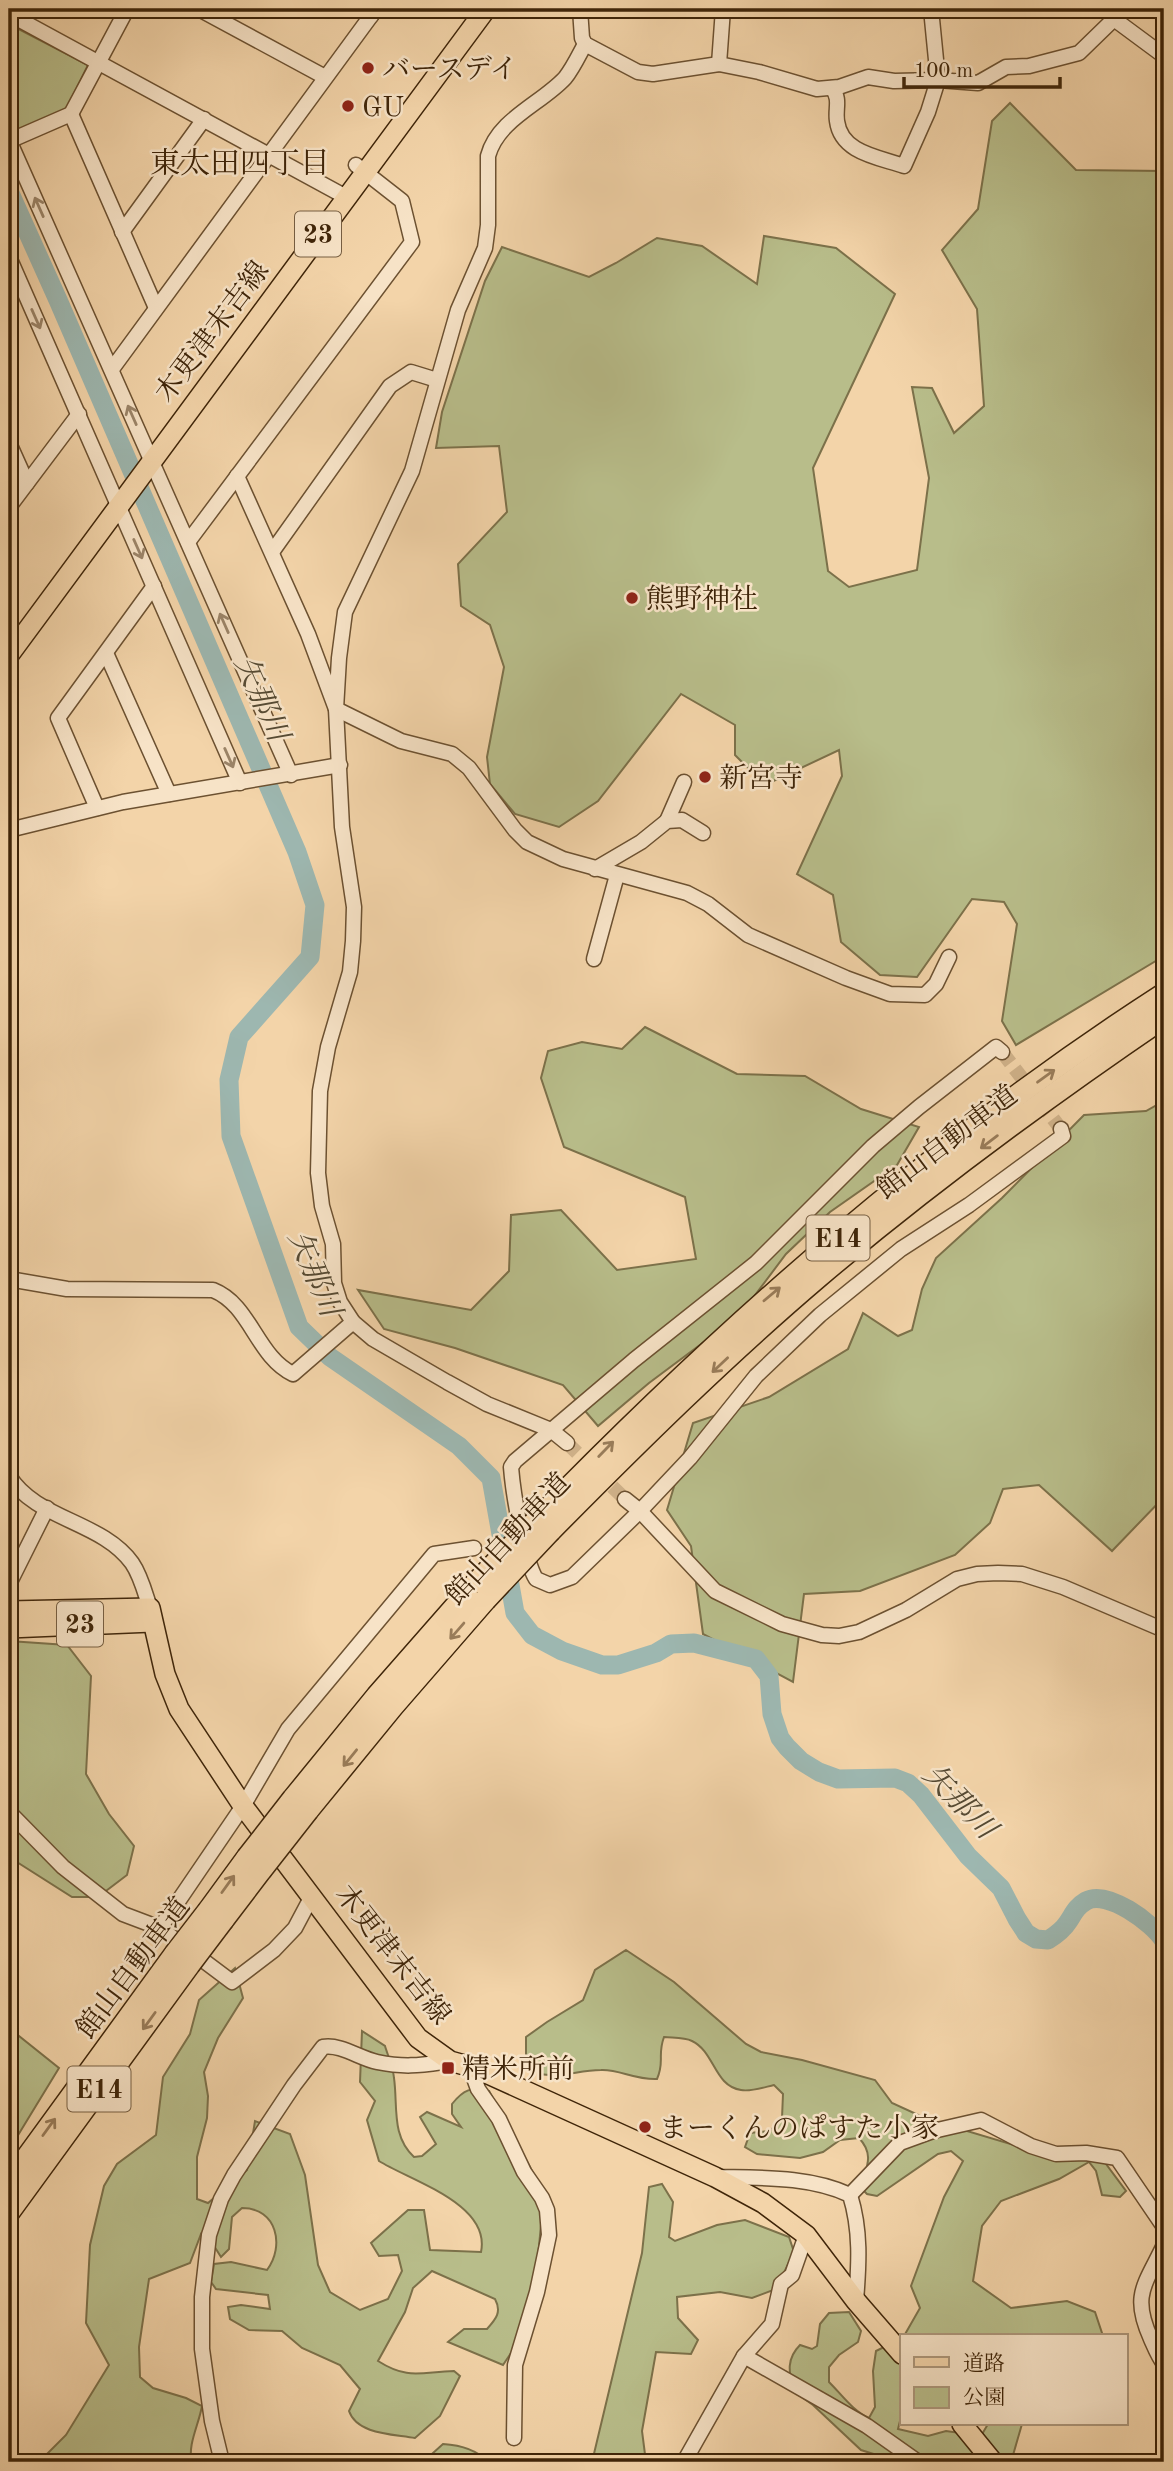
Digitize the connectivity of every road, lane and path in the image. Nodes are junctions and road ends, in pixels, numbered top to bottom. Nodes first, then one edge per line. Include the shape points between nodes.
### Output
1 (127, 9) edge
2 (199, 9) edge
3 (469, 9) edge
4 (486, 9) edge
5 (580, 9) edge
6 (723, 9) edge
7 (767, 9) edge
8 (826, 9) edge
9 (931, 9) edge
10 (368, 11) edge
11 (9, 14) edge
12 (1114, 14) edge
13 (585, 44) junction
14 (1164, 54) edge
15 (99, 62) junction
16 (719, 64) junction
17 (325, 77) junction
18 (938, 80) junction
19 (832, 88) junction
20 (71, 114) junction
21 (204, 119) junction
22 (9, 140) edge
23 (268, 153) junction
24 (360, 169) junction
25 (341, 194) junction
26 (122, 232) junction
27 (9, 257) edge
28 (156, 308) junction
29 (111, 369) junction
30 (437, 380) junction
31 (79, 414) junction
32 (9, 443) edge
33 (149, 453) junction
34 (237, 476) junction
35 (27, 483) junction
36 (116, 498) junction
37 (9, 507) edge
38 (188, 542) junction
39 (272, 552) junction
40 (154, 586) junction
41 (9, 634) edge
42 (106, 653) junction
43 (9, 654) edge
44 (336, 709) junction
45 (340, 765) junction
46 (287, 775) junction
47 (244, 782) junction
48 (684, 782) dead end
49 (169, 794) junction
50 (97, 808) junction
51 (667, 821) junction
52 (9, 830) edge
53 (703, 833) dead end
54 (595, 869) junction
55 (617, 875) junction
56 (949, 957) dead end
57 (594, 959) dead end
58 (1164, 995) edge
59 (1164, 1017) edge
60 (1002, 1052) dead end
61 (1061, 1129) dead end
62 (9, 1279) edge
63 (347, 1327) junction
64 (551, 1430) junction
65 (567, 1443) tunnel mouth
66 (9, 1476) edge
67 (625, 1499) tunnel mouth
68 (47, 1508) junction
69 (640, 1511) junction
70 (546, 1523) junction
71 (474, 1548) dead end
72 (9, 1584) edge
73 (9, 1611) edge
74 (151, 1615) junction
75 (9, 1628) edge
76 (1164, 1630) edge
77 (243, 1806) junction
78 (9, 1812) edge
79 (312, 1896) junction
80 (160, 1928) junction
81 (182, 1960) junction
82 (450, 2061) junction
83 (470, 2067) junction
84 (715, 2177) junction
85 (9, 2182) edge
86 (850, 2194) junction
87 (9, 2213) edge
88 (1164, 2227) edge
89 (806, 2235) junction
90 (1164, 2245) edge
91 (856, 2301) junction
92 (900, 2352) edge
93 (744, 2356) junction
94 (1164, 2364) edge
95 (964, 2426) edge
96 (514, 2438) dead end
97 (222, 2462) edge
98 (684, 2462) edge
99 (918, 2462) edge
100 (993, 2462) edge

1 - 15 street
2 - 17 street
3 - 24 main road, 木更津末吉線 / 23
4 - 24 main road, 木更津末吉線 / 23
5 - 13 street
6 - 16 street
7 - 8 street
9 - 18 street
10 - 17 street
11 - 15 street
12 - 14 street
12 - 18 street via 1079,53 1006,67 978,83
13 - 16 street via 653,75
13 - 30 street via 566,77 498,133 491,147 485,248 458,310
15 - 20 street
15 - 21 street
16 - 19 street via 817,89
17 - 23 street
18 - 19 street via 868,77
18 - 19 street via 904,166 848,145 837,119 839,104
20 - 22 street
20 - 26 street
21 - 23 street
21 - 26 street
29 -> 22 street
23 - 25 street
23 - 28 street
24 - 25 main road, 木更津末吉線 / 23
24 - 34 street via 402,201 412,242
25 - 33 main road, 木更津末吉線 / 23
26 - 28 street
27 -> 31 street
28 - 29 street
33 -> 29 street
30 - 39 street via 411,372 390,386
30 - 44 street via 412,471 345,612
31 - 35 street
31 - 36 street
32 - 35 street
33 - 36 main road, 木更津末吉線 / 23
33 - 38 street
34 - 38 street
34 - 39 street
35 - 37 street
36 -> 40 street
36 - 41 main road, 木更津末吉線 / 23
36 - 43 main road, 木更津末吉線 / 23
46 -> 38 street
39 - 44 street
40 - 42 street
40 -> 47 street
42 - 49 street
42 - 50 street via 58,719
44 - 45 street
44 - 54 street via 401,741 452,754 469,768 527,842
45 - 46 street
45 - 63 street via 342,827 354,907 353,941 350,972 320,1091 318,1173 333,1244 334,1283
46 - 47 street
47 - 49 street
48 - 51 street
49 - 50 street
50 - 52 street
51 - 53 street via 682,820
51 - 54 street
54 - 55 street
55 - 56 street via 687,893 748,935 890,994 925,995
55 - 57 street
70 -> 58 highway, 館山自動車道 / E14 via 631,1424 745,1317 876,1206 1060,1065
59 -> 70 highway, 館山自動車道 / E14 via 888,1220
60 - 64 street via 996,1047 919,1107 845,1171 756,1263
61 - 69 street via 1063,1136 901,1249 820,1315 756,1376
62 - 63 street via 67,1289 213,1290 242,1314 278,1366 293,1374
63 - 64 street via 487,1404
64 - 65 street
64 - 69 street via 511,1467 536,1579 550,1585 572,1577
66 - 68 street
67 - 69 street
68 - 72 street
68 - 74 street via 119,1549 132,1562
69 - 76 street via 715,1591 782,1624 822,1635 859,1632 957,1579 998,1573 1022,1574 1063,1587
70 - 81 highway, 館山自動車道 / E14, bridge via 385,1701
71 - 77 street via 434,1554 288,1729
73 - 74 main road, 23
74 - 75 main road, 23
74 - 77 main road, 木更津末吉線 via 179,1709
77 - 79 main road, 木更津末吉線
77 - 80 street
78 - 80 street via 63,1867 123,1914
79 - 80 street via 295,1928 232,1982
79 - 82 main road, 木更津末吉線 via 418,2038
85 -> 81 highway, 館山自動車道 / E14
81 -> 87 highway, 館山自動車道 / E14
82 - 83 main road, 木更津末吉線
82 - 97 street via 410,2067 323,2047 234,2175 209,2235 202,2297 202,2349
83 - 84 main road, 木更津末吉線
83 - 96 street via 547,2210 549,2235 515,2365
84 - 86 street via 807,2183
84 - 89 main road, 木更津末吉線 via 763,2203
86 - 88 street via 900,2143 981,2120 1056,2154 1117,2158
86 - 91 street via 860,2255
89 - 91 main road, 木更津末吉線
89 - 93 street via 792,2275 781,2284 772,2324
90 - 94 street via 1142,2292 1140,2308
91 - 92 main road, 木更津末吉線
93 - 98 street
93 - 99 street via 867,2426
95 - 100 main road

